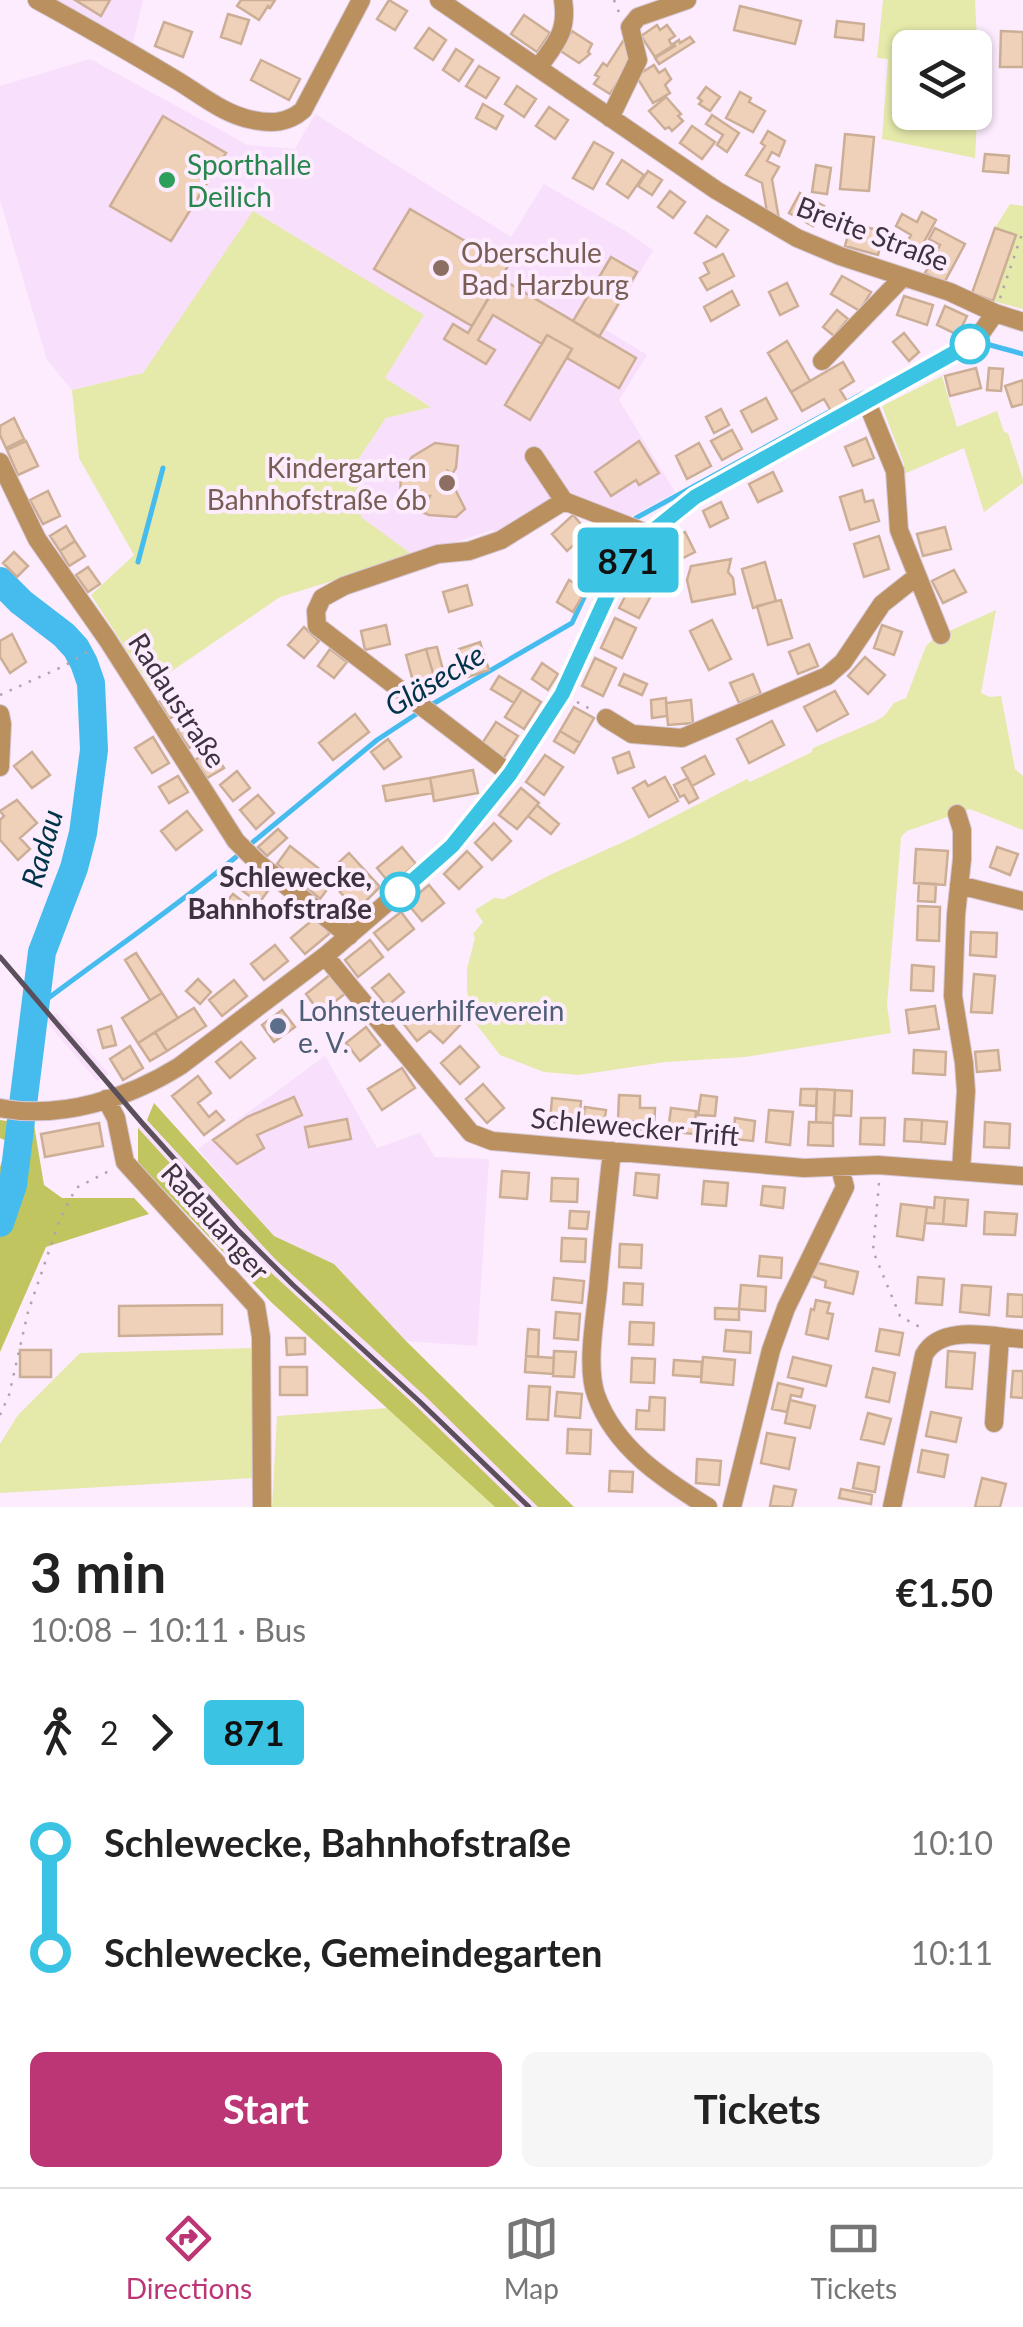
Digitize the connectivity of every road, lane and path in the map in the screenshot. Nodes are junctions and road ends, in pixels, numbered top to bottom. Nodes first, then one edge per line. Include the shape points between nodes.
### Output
1 (37, 0) edge
2 (361, 0) edge
3 (440, 0) edge
4 (562, 0) edge
5 (687, 0) edge
6 (538, 68) junction
7 (610, 118) junction
8 (1022, 234) edge
9 (903, 276) junction
10 (995, 313) junction
11 (1023, 322) edge
12 (822, 362) dead end
13 (866, 400) junction
14 (534, 456) dead end
15 (0, 462) edge
16 (564, 501) junction
17 (649, 534) junction
18 (916, 577) junction
19 (941, 635) dead end
20 (87, 652) dead end
21 (562, 694) junction
22 (0, 695) edge
23 (0, 714) edge
24 (606, 718) joint
25 (0, 766) edge
26 (510, 774) junction
27 (957, 814) dead end
28 (960, 885) junction
29 (1023, 902) edge
30 (349, 936) junction
31 (326, 956) junction
32 (106, 1099) junction
33 (1, 1108) edge
34 (612, 1151) junction
35 (126, 1162) junction
36 (840, 1168) junction
37 (961, 1171) junction
38 (1023, 1176) edge
39 (879, 1177) dead end
40 (1000, 1337) junction
41 (939, 1338) junction
42 (1023, 1339) edge
43 (0, 1414) edge
44 (994, 1422) dead end
45 (262, 1507) edge
46 (708, 1507) edge
47 (732, 1507) edge
48 (892, 1507) edge

1 - 2 street via 234,115 267,122 283,122 303,110
3 - 6 street, Breite Straße
4 - 6 street via 564,28
5 - 7 street via 638,17 630,27 638,60
6 - 7 street, Breite Straße
7 - 9 street, Breite Straße via 797,238
8 - 10 path
9 - 10 street, Breite Straße
9 - 12 street
10 - 11 street, Breite Straße
10 - 13 street via 970,344
13 - 17 street via 695,497
13 - 18 street via 895,471 898,530
14 - 16 street
15 - 30 street, Radaustraße via 37,539 236,842
16 - 17 street
16 - 26 street via 501,540 344,586 322,598 316,611 318,626
17 - 21 street via 614,581
18 - 19 street
18 - 24 street via 882,604 827,676 682,738 632,734
20 - 22 path
21 - 24 path
21 - 26 street
23 - 25 street
26 - 30 street via 452,846
27 - 28 street
28 - 29 street
28 - 37 street via 953,996 966,1078
30 - 31 street
31 - 32 street via 180,1066
31 - 34 street, Schlewecker Trift via 471,1133 492,1141
32 - 33 street via 38,1111
32 - 35 street, Radauanger
34 - 36 street, Schlewecker Trift
34 - 46 street via 595,1316 595,1394 638,1458
35 - 43 path via 76,1188 60,1219
35 - 45 street, Radauanger via 256,1306
36 - 37 street, Schlewecker Trift
36 - 47 street via 845,1188 771,1350
37 - 38 street, Schlewecker Trift
39 - 41 path via 873,1252 900,1316
40 - 41 street
40 - 42 street
40 - 44 street
41 - 48 street via 924,1354

